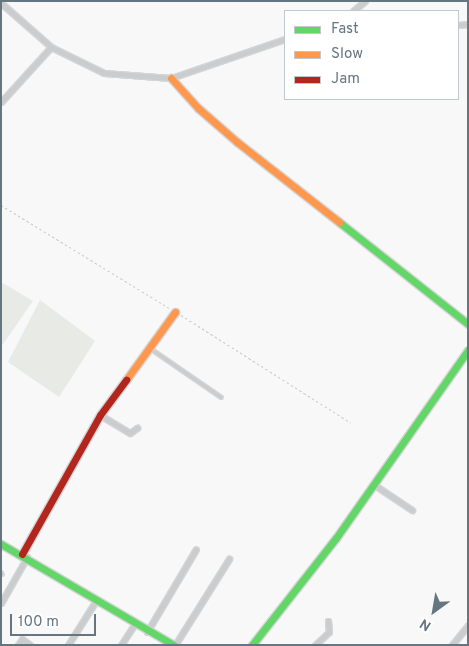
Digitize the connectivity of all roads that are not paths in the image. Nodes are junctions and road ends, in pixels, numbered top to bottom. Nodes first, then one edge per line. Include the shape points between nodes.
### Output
1 (365, 1) edge
2 (1, 3) edge
3 (354, 10) edge
4 (284, 39) edge
5 (51, 47) junction
6 (171, 78) junction
7 (1, 102) edge
8 (175, 312) road end
9 (468, 324) edge
10 (149, 347) junction
11 (468, 350) edge
12 (221, 397) dead end
13 (100, 415) junction
14 (137, 428) dead end
15 (373, 484) junction
16 (412, 510) dead end
17 (1, 544) edge
18 (196, 549) dead end
19 (25, 556) junction
20 (229, 559) dead end
21 (97, 599) junction
22 (1, 603) edge
23 (328, 621) dead end
24 (134, 624) junction
25 (468, 625) edge
26 (147, 632) junction
27 (18, 645) edge
28 (30, 645) edge
29 (68, 645) edge
30 (121, 645) edge
31 (174, 645) edge
32 (252, 645) edge
33 (315, 645) edge
34 (452, 645) edge

1 - 3 street
2 - 5 street
4 - 6 street
5 - 6 street via 104,73
5 - 7 street
6 - 9 street via 198,108 237,142
8 - 10 street
10 - 12 lane
10 - 13 street
11 - 15 street
13 - 14 street via 130,434
13 - 19 street
15 - 16 street
15 - 32 street via 336,538
17 - 19 street
18 - 26 street
19 - 21 street
19 - 22 street
20 - 31 street
21 - 24 street
21 - 29 street
23 - 33 street via 329,632
24 - 26 street
24 - 30 street
25 - 34 street
26 - 31 street
27 - 28 street via 22,639

